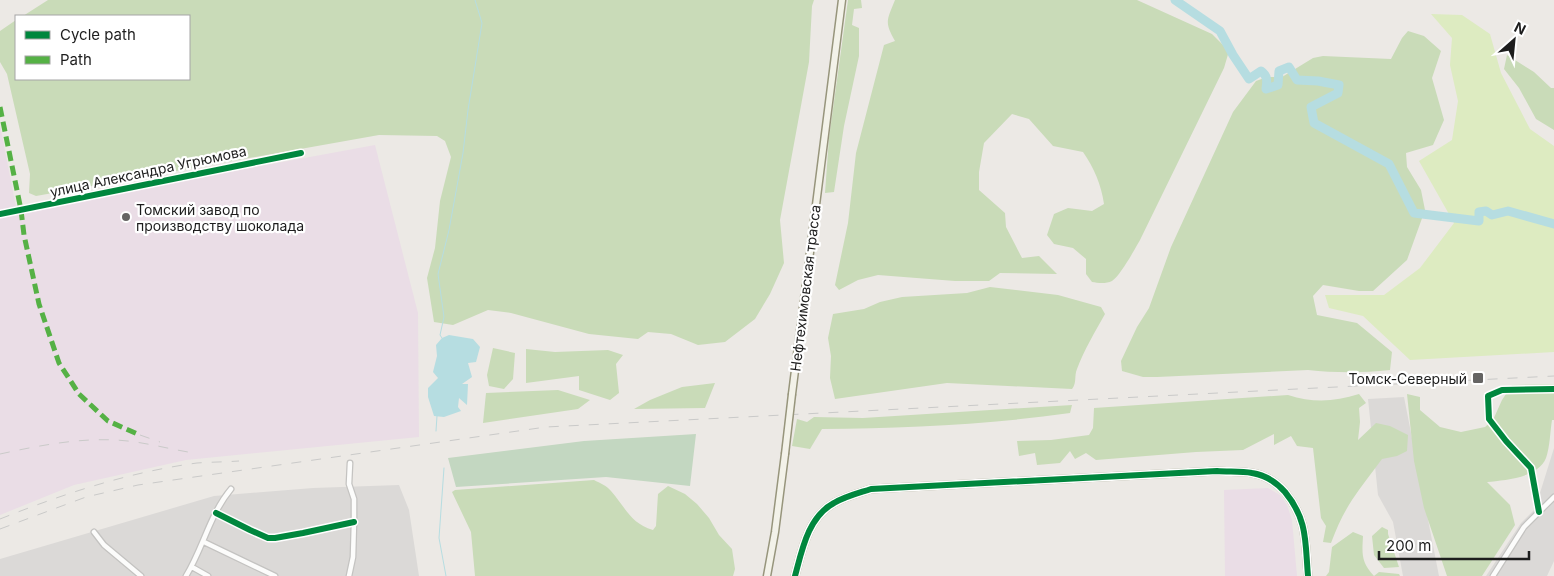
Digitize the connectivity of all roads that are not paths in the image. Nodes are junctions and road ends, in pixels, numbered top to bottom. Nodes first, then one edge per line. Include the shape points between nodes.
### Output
1 (842, 0) edge
2 (301, 153) dead end
3 (0, 214) edge
4 (1554, 389) edge
5 (350, 463) dead end
6 (231, 489) dead end
7 (1554, 497) edge
8 (1539, 512) junction
9 (216, 513) junction
10 (354, 522) junction
11 (94, 532) dead end
12 (204, 542) junction
13 (192, 567) junction
14 (141, 576) edge
15 (186, 576) edge
16 (208, 576) edge
17 (275, 576) edge
18 (350, 576) edge
19 (767, 576) edge
20 (795, 576) edge
21 (1308, 576) edge
22 (1493, 576) edge

1 - 19 street, Нефтехимовская трасса, bridge
2 - 3 street, улица Александра Угрюмова
4 - 8 street via 1502,390 1488,396 1489,419 1531,468
5 - 10 street
6 - 9 street
7 - 8 street
8 - 22 street via 1524,527
9 - 10 street via 268,538
9 - 12 street
10 - 18 street
11 - 14 street via 104,545
12 - 13 street
12 - 17 street
13 - 15 street
13 - 16 street
20 - 21 street via 806,536 815,521 832,503 871,489 1217,471 1263,476 1279,486 1293,501 1303,524

